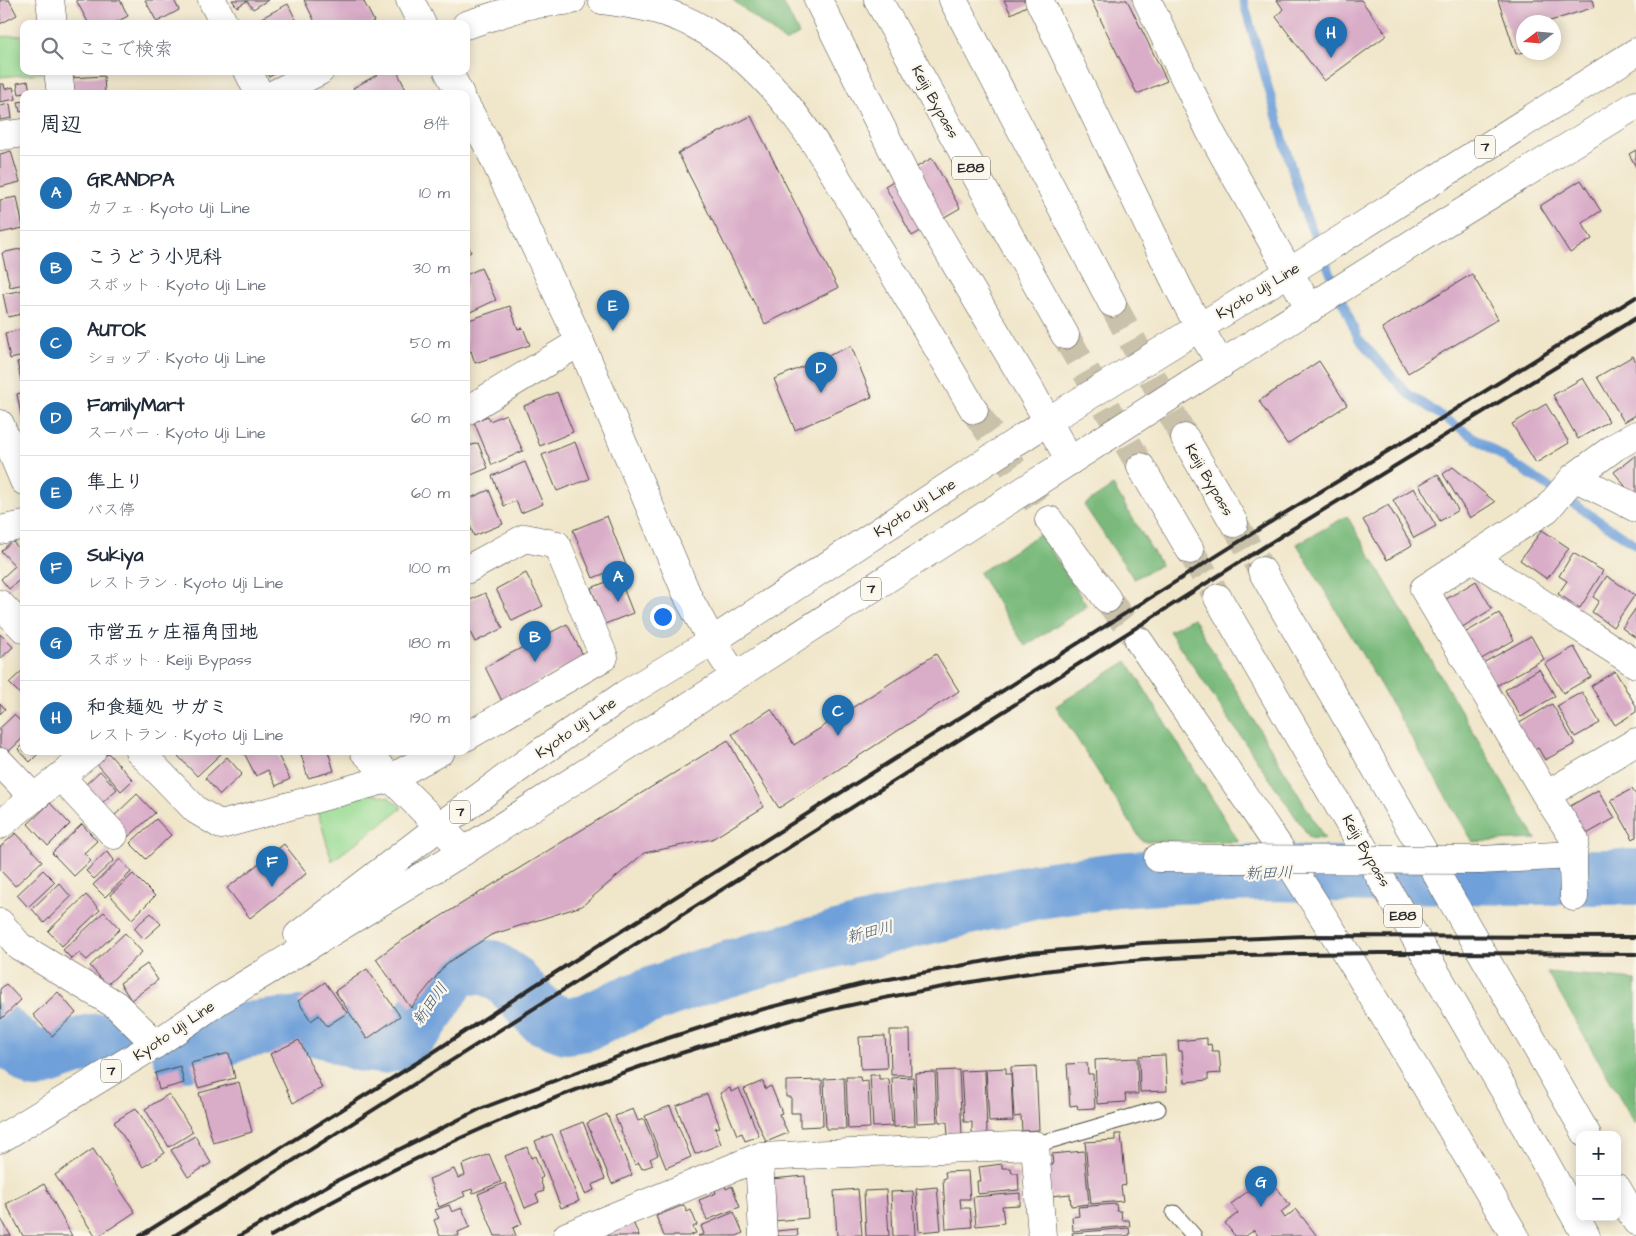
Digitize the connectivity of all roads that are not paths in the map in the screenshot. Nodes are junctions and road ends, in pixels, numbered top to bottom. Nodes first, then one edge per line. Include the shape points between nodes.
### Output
1 (50, 0) edge
2 (212, 0) edge
3 (572, 0) edge
4 (602, 0) edge
5 (818, 0) edge
6 (878, 0) edge
7 (953, 0) edge
8 (1039, 0) edge
9 (1147, 0) edge
10 (52, 20) edge
11 (222, 20) edge
12 (470, 24) edge
13 (1636, 52) edge
14 (59, 75) edge
15 (250, 75) edge
16 (312, 75) edge
17 (450, 75) edge
18 (60, 90) edge
19 (257, 90) edge
20 (282, 90) edge
21 (458, 90) edge
22 (1636, 105) edge
23 (470, 114) edge
24 (20, 134) edge
25 (0, 136) edge
26 (1299, 266) junction
27 (1112, 303) tunnel mouth
28 (1317, 303) junction
29 (1199, 327) junction
30 (1065, 335) tunnel mouth
31 (580, 342) junction
32 (1221, 365) junction
33 (470, 409) edge
34 (974, 410) tunnel mouth
35 (1048, 422) junction
36 (0, 424) edge
37 (1636, 436) edge
38 (1185, 438) tunnel mouth
39 (1070, 461) junction
40 (1141, 467) tunnel mouth
41 (20, 472) edge
42 (1570, 482) junction
43 (1636, 508) edge
44 (1049, 520) tunnel mouth
45 (1234, 523) tunnel mouth
46 (20, 526) edge
47 (0, 530) edge
48 (1190, 550) tunnel mouth
49 (1472, 558) junction
50 (470, 568) edge
51 (1262, 571) tunnel mouth
52 (1218, 598) tunnel mouth
53 (1107, 599) tunnel mouth
54 (0, 604) edge
55 (20, 626) edge
56 (712, 641) junction
57 (1139, 641) tunnel mouth
58 (1636, 664) edge
59 (735, 676) junction
60 (470, 735) edge
61 (1636, 742) edge
62 (87, 755) edge
63 (142, 755) edge
64 (368, 755) edge
65 (434, 755) edge
66 (0, 762) edge
67 (60, 777) junction
68 (391, 778) junction
69 (1546, 795) junction
70 (34, 798) junction
71 (0, 826) edge
72 (440, 826) junction
73 (114, 835) dead end
74 (464, 851) junction
75 (1158, 858) dead end
76 (1572, 858) junction
77 (1574, 897) dead end
78 (0, 923) edge
79 (220, 1000) junction
80 (156, 1044) junction
81 (1158, 1109) dead end
82 (1586, 1131) edge
83 (0, 1139) edge
84 (1035, 1145) junction
85 (759, 1157) junction
86 (1621, 1195) edge
87 (1174, 1213) dead end
88 (1636, 1221) edge
89 (567, 1236) edge
90 (763, 1236) edge
91 (1042, 1236) edge
92 (1194, 1236) edge
93 (1515, 1236) edge
94 (1586, 1236) edge

1 - 10 main road
2 - 11 main road
3 - 12 main road via 528,5
4 - 34 main road via 673,14 706,31 740,56 780,95 829,165
5 - 35 main road via 916,197
6 - 30 main road, Keiji Bypass / E88
7 - 27 main road
8 - 29 main road
9 - 26 main road via 1210,131
13 - 26 main road, Kyoto Uji Line / 7
14 - 18 main road
15 - 19 main road
16 - 20 main road
17 - 21 main road
22 - 28 main road, Kyoto Uji Line / 7
23 - 31 main road
24 - 25 main road
26 - 28 main road
26 - 29 main road, Kyoto Uji Line / 7
28 - 32 main road, Kyoto Uji Line / 7
29 - 32 main road
29 - 35 main road, Kyoto Uji Line / 7
31 - 33 main road
31 - 56 main road via 689,599
32 - 39 main road, Kyoto Uji Line / 7
35 - 39 main road
35 - 56 main road, Kyoto Uji Line / 7
36 - 41 main road
37 - 42 main road via 1615,447
38 - 45 main road, Keiji Bypass
39 - 59 main road, Kyoto Uji Line / 7
40 - 48 main road
42 - 43 main road
42 - 49 main road via 1547,509
44 - 53 main road
46 - 47 main road
49 - 58 main road
49 - 69 main road via 1424,589
50 - 60 main road via 525,538 557,545 604,657
51 - 82 main road
52 - 94 main road, Keiji Bypass / E88
54 - 55 main road
56 - 59 main road
56 - 72 main road, Kyoto Uji Line / 7 via 624,695
57 - 93 main road via 1279,847
59 - 74 main road, Kyoto Uji Line / 7
61 - 69 main road
62 - 67 main road
63 - 68 main road via 196,810 221,825
64 - 68 main road
65 - 68 main road
66 - 70 main road
67 - 70 main road
67 - 73 main road
68 - 72 main road
69 - 76 main road via 1575,840
70 - 71 main road
72 - 74 main road
72 - 79 main road, Kyoto Uji Line / 7 via 311,924
74 - 79 main road, Kyoto Uji Line / 7
75 - 76 main road, bridge
76 - 77 main road
78 - 80 main road via 19,946 116,1005
79 - 80 main road, Kyoto Uji Line / 7
80 - 83 main road, Kyoto Uji Line / 7
81 - 84 lane
84 - 85 main road
84 - 91 main road
85 - 89 main road
85 - 90 main road
86 - 88 main road
87 - 92 lane

